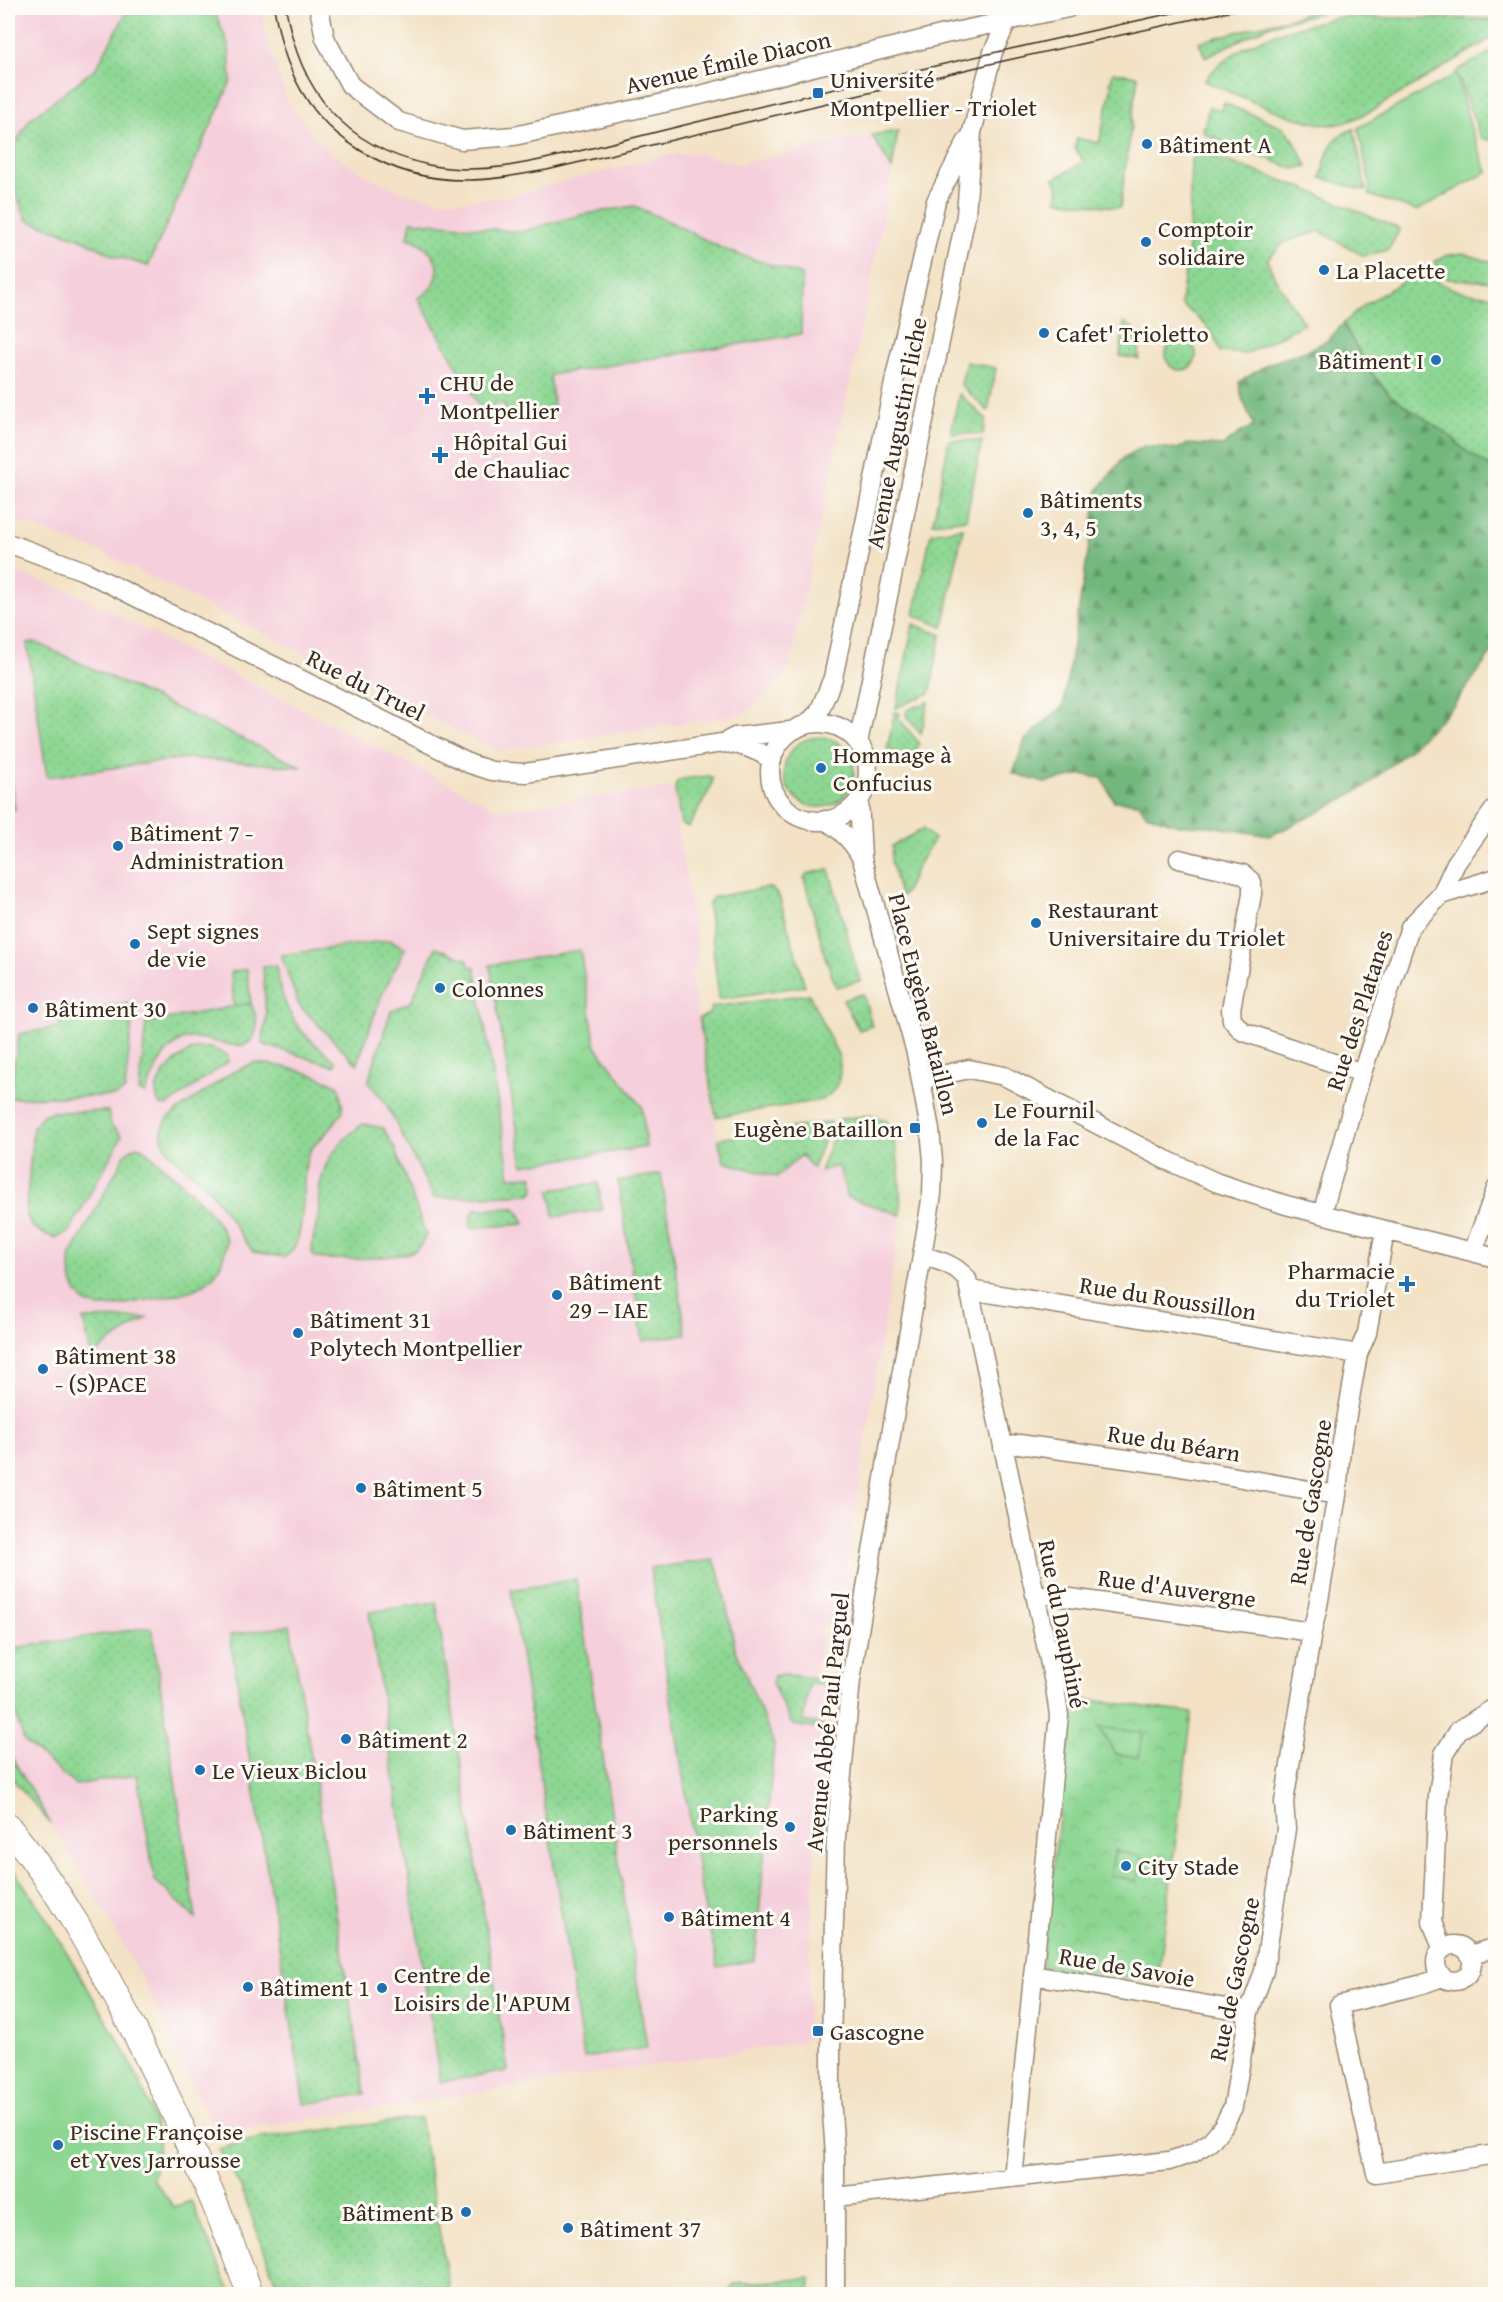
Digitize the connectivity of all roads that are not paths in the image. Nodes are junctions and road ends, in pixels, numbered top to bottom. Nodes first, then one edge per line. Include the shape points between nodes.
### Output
1 (319, 8) edge
2 (1068, 8) edge
3 (1009, 15) edge
4 (972, 132) junction
5 (8, 543) edge
6 (798, 728) junction
7 (858, 742) junction
8 (722, 743) junction
9 (772, 760) junction
10 (859, 800) junction
11 (1496, 807) edge
12 (825, 820) junction
13 (862, 859) junction
14 (1179, 859) dead end
15 (1496, 878) edge
16 (1441, 895) junction
17 (1362, 1073) junction
18 (921, 1076) junction
19 (933, 1161) joint
20 (1496, 1189) edge
21 (1322, 1214) junction
22 (1385, 1231) junction
23 (1473, 1252) junction
24 (922, 1256) junction
25 (1496, 1258) edge
26 (970, 1290) junction
27 (1358, 1354) junction
28 (1003, 1448) junction
29 (1337, 1495) junction
30 (1036, 1598) junction
31 (1312, 1632) junction
32 (1496, 1707) edge
33 (8, 1827) edge
34 (1496, 1947) edge
35 (1442, 1948) junction
36 (1470, 1955) junction
37 (1033, 1975) junction
38 (1442, 1977) junction
39 (1249, 2012) junction
40 (1496, 2154) edge
41 (1013, 2178) junction
42 (835, 2197) junction
43 (250, 2295) edge
44 (835, 2295) edge

1 - 3 street, Avenue Émile Diacon via 325,38 350,85 399,122 462,140 514,136 699,95
2 - 3 street, Avenue Émile Diacon
3 - 4 street, Avenue Augustin Fliche via 993,52
4 - 6 street, Avenue Augustin Fliche via 936,201 833,678 819,712
4 - 7 street, Avenue Augustin Fliche via 966,215
5 - 8 street, Rue du Truel via 84,571 470,764 492,771 525,773
6 - 7 street via 820,723 835,726
6 - 8 street, Rue du Truel via 735,737
6 - 9 street via 780,740
7 - 10 street, Place Eugène Bataillon via 867,771
8 - 9 street, Rue du Truel via 736,743
9 - 12 street, Place Eugène Bataillon via 770,777 781,803 792,813
10 - 12 street via 850,810
10 - 13 street, Place Eugène Bataillon
11 - 16 street, Rue des Platanes via 1456,863
12 - 13 street, Place Eugène Bataillon via 841,830
13 - 18 street, Place Eugène Bataillon
14 - 17 street via 1243,874 1251,882 1232,1020 1242,1031
15 - 16 street
16 - 17 street, Rue des Platanes via 1410,927
17 - 21 street, Rue des Platanes
18 - 19 street, Place Eugène Bataillon
18 - 21 street via 969,1069 1004,1076 1218,1183
19 - 24 street, Avenue Abbé Paul Parguel
20 - 23 street
21 - 22 street
22 - 23 street
22 - 27 street, Rue de Gascogne via 1367,1333
23 - 25 street
24 - 26 street, Rue du Dauphiné via 960,1270
24 - 42 street, Avenue Abbé Paul Parguel via 851,1680 836,1837 831,2047
26 - 27 street, Rue du Roussillon
26 - 28 street, Rue du Dauphiné
27 - 29 street, Rue de Gascogne
28 - 29 street, Rue du Béarn via 1019,1444
28 - 30 street, Rue du Dauphiné
29 - 31 street, Rue de Gascogne
30 - 31 street, Rue d'Auvergne via 1049,1594
30 - 37 street, Rue du Dauphiné via 1059,1715
31 - 39 street, Rue de Gascogne via 1284,1802 1286,1829 1264,1971
32 - 35 street via 1459,1730 1444,1754 1432,1922
33 - 43 street via 56,1891 101,1965 163,2086
34 - 36 street
35 - 36 street via 1458,1945
35 - 38 street via 1435,1963
36 - 38 street via 1472,1967 1465,1977 1454,1981
37 - 39 street, Rue de Savoie
37 - 41 street, Rue du Dauphiné
38 - 40 street via 1339,2005 1376,2174
39 - 41 street, Rue de Gascogne via 1233,2107 1210,2142 1169,2161
41 - 42 street, Rue de Gascogne
42 - 44 street, Avenue Abbé Paul Parguel

